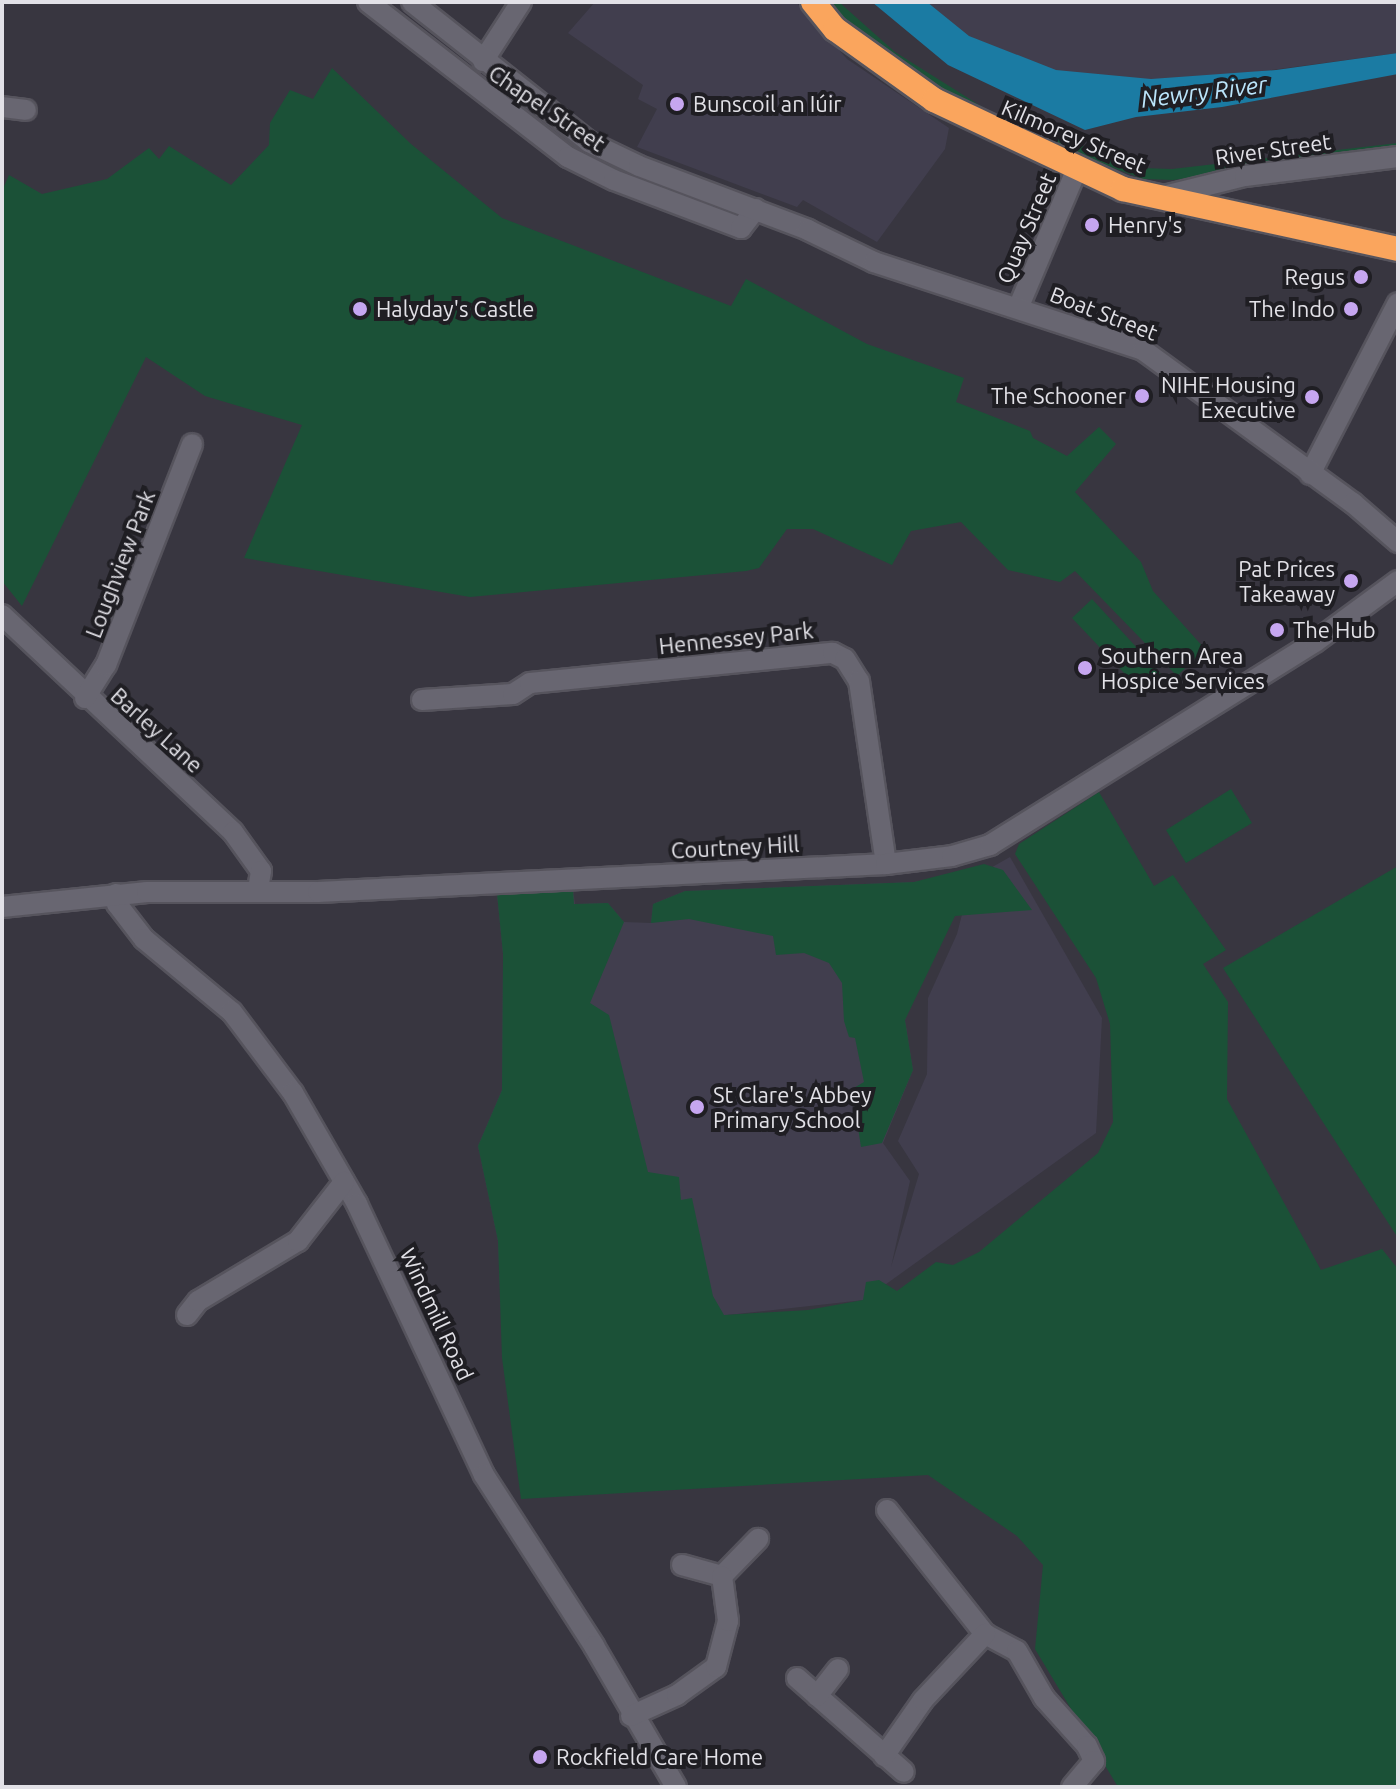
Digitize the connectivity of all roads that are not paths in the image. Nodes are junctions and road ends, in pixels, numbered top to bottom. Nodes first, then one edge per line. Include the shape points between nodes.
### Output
1 (368, 2) edge
2 (412, 2) edge
3 (521, 2) edge
4 (813, 2) edge
5 (483, 61) junction
6 (2, 107) edge
7 (26, 110) dead end
8 (1398, 157) edge
9 (1077, 169) junction
10 (1156, 198) junction
11 (756, 209) junction
12 (1398, 249) edge
13 (1398, 303) edge
14 (1019, 306) junction
15 (192, 444) dead end
16 (1310, 474) junction
17 (1398, 542) edge
18 (1398, 581) edge
19 (2, 615) edge
20 (85, 698) junction
21 (422, 700) dead end
22 (886, 864) junction
23 (258, 890) junction
24 (116, 894) junction
25 (2, 907) edge
26 (344, 1182) junction
27 (187, 1315) dead end
28 (887, 1510) dead end
29 (758, 1539) dead end
30 (682, 1565) dead end
31 (722, 1576) junction
32 (985, 1634) junction
33 (838, 1669) dead end
34 (797, 1678) dead end
35 (817, 1696) junction
36 (631, 1716) junction
37 (884, 1756) junction
38 (904, 1772) dead end
39 (676, 1787) edge
40 (1072, 1787) edge

1 - 11 street, Chapel Street via 568,157 741,228
2 - 5 street, Chapel Street
3 - 5 street
4 - 9 highway, Kilmorey Street via 835,29 934,100
5 - 11 street, Chapel Street via 589,142
6 - 7 street
8 - 10 street, River Street via 1245,176
9 - 10 highway, Kilmorey Street
9 - 14 street, Quay Street
10 - 12 highway, Kilmorey Street
11 - 14 street, Chapel Street via 874,262
13 - 16 street
14 - 16 street, Boat Street via 1143,350
15 - 20 street, Loughview Park via 106,665
16 - 17 street, Boat Street
18 - 22 street, Courtney Hill via 990,845
19 - 20 street, Barley Lane
20 - 23 street, Barley Lane via 233,832 261,871
21 - 22 street, Hennessey Park via 513,694 530,683 833,653 845,659 859,681
22 - 23 street, Courtney Hill
23 - 24 street, Courtney Hill
24 - 25 street, Courtney Hill
24 - 26 street, Windmill Road via 117,904 144,939 232,1012 261,1045
26 - 27 street via 298,1241 198,1301
26 - 36 street, Windmill Road via 484,1475 594,1646
28 - 32 street
29 - 31 street
30 - 31 street
31 - 36 street via 728,1621 716,1667 677,1695
32 - 37 street via 923,1700
32 - 40 street via 1017,1651 1044,1698 1087,1746 1094,1761
33 - 35 street
34 - 35 street
35 - 37 street
36 - 39 street, Windmill Road
37 - 38 street

